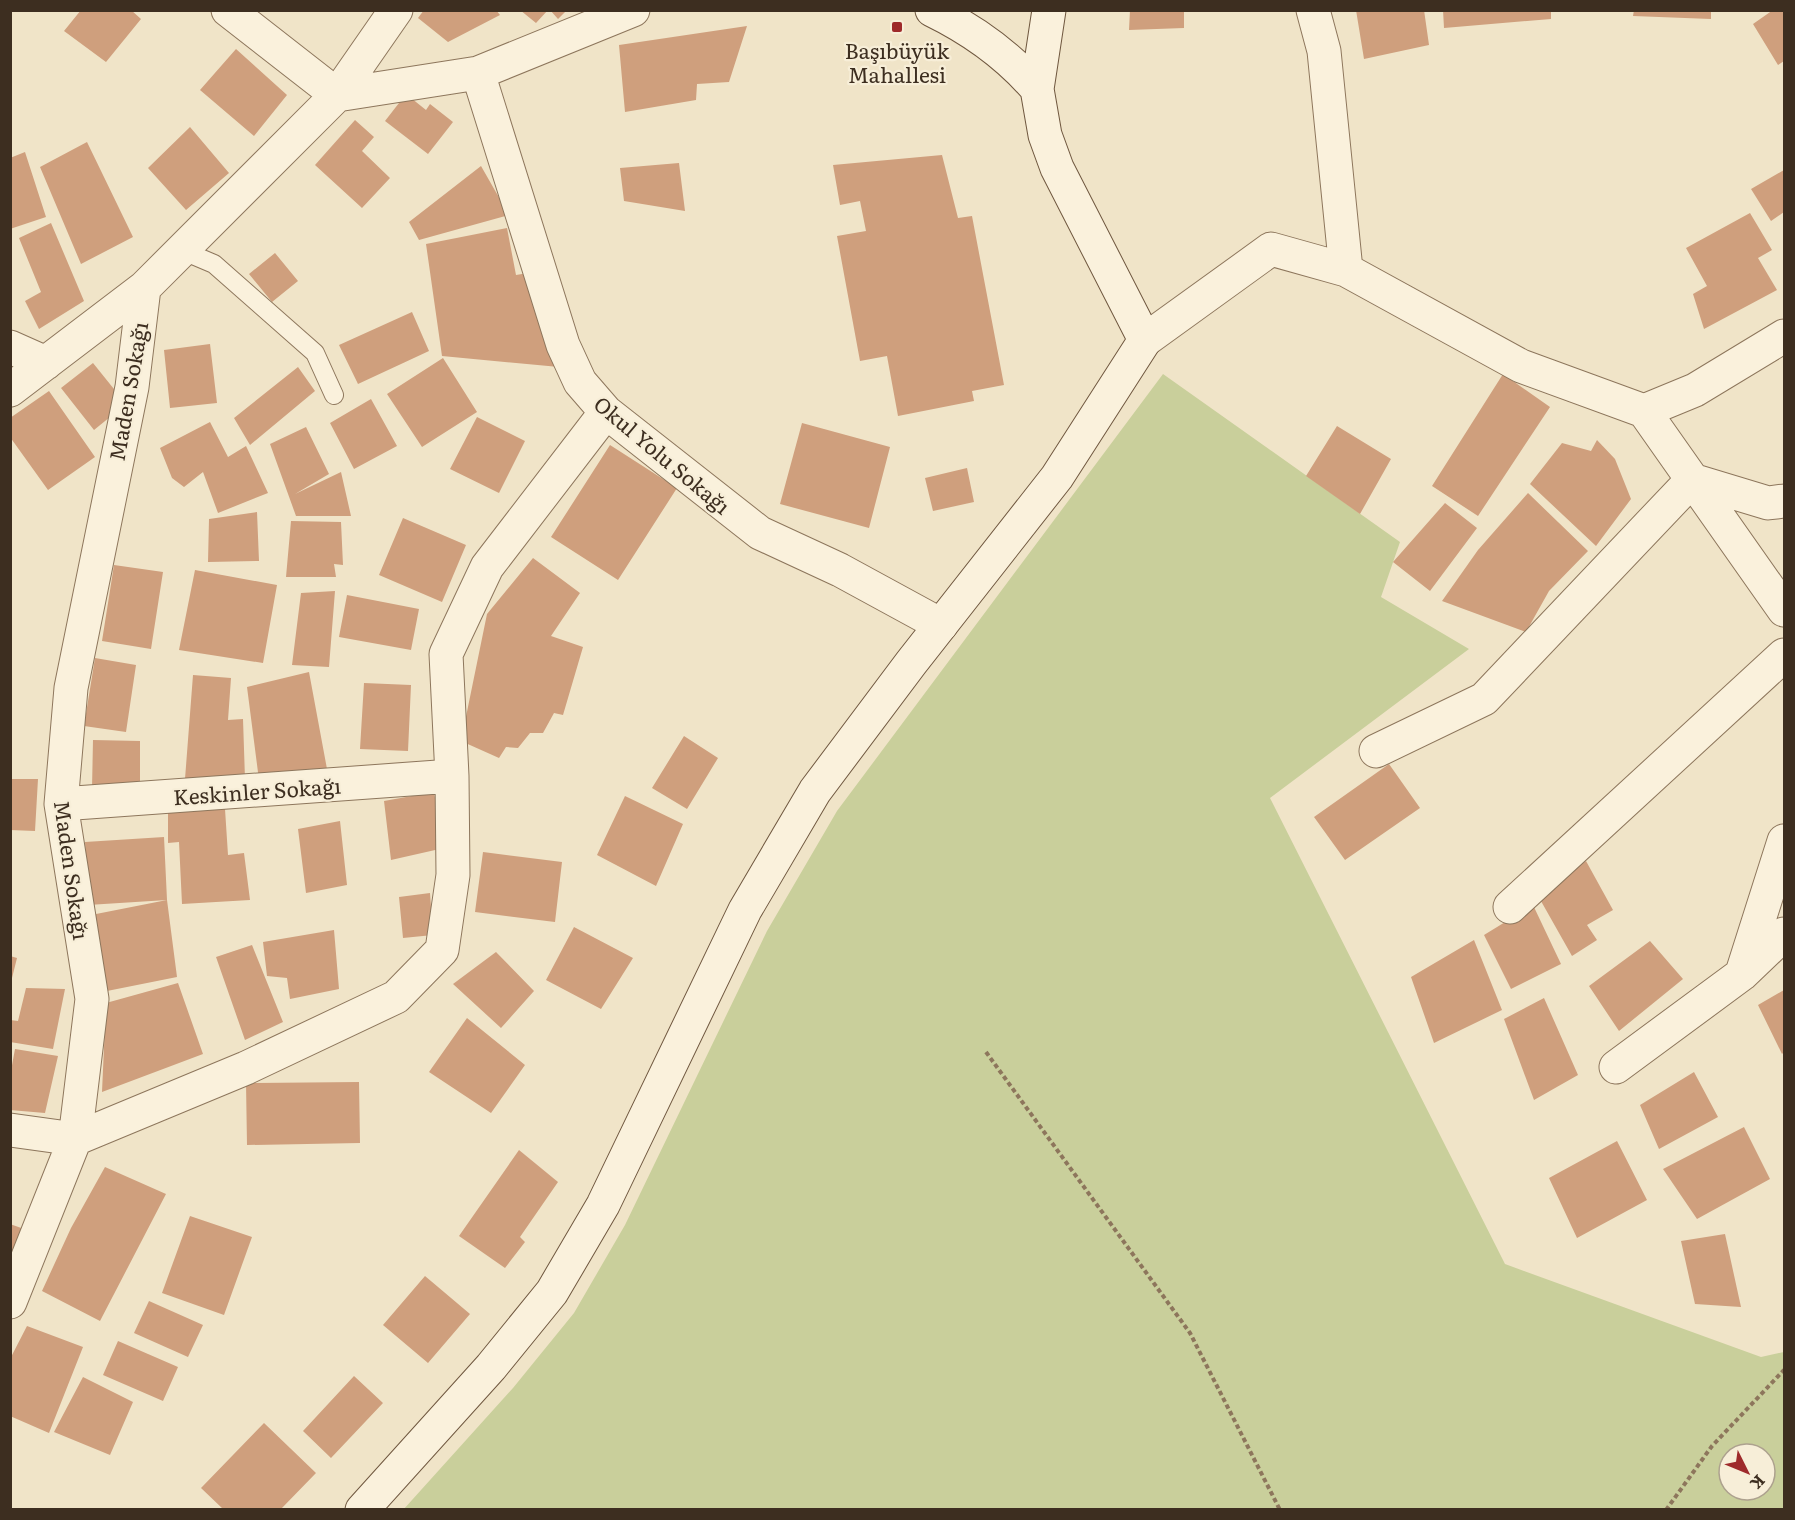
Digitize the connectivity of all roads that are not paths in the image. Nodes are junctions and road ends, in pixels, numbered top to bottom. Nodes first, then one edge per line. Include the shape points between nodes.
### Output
1 (228, 10) edge
2 (396, 10) edge
3 (633, 10) edge
4 (932, 10) edge
5 (1027, 10) edge
6 (1049, 10) edge
7 (1313, 10) edge
8 (478, 73) junction
9 (1037, 89) junction
10 (337, 95) junction
11 (181, 250) junction
12 (1346, 270) junction
13 (144, 288) junction
14 (1785, 336) edge
15 (1146, 340) junction
16 (10, 347) edge
17 (46, 363) junction
18 (10, 390) edge
19 (334, 395) dead end
20 (1644, 411) junction
21 (606, 412) junction
22 (1692, 480) junction
23 (1785, 501) edge
24 (1785, 610) edge
25 (941, 625) junction
26 (1785, 655) edge
27 (1376, 751) dead end
28 (452, 776) junction
29 (61, 804) junction
30 (1785, 840) edge
31 (1510, 907) dead end
32 (1785, 934) edge
33 (1742, 974) junction
34 (1616, 1067) dead end
35 (10, 1130) edge
36 (75, 1139) junction
37 (10, 1302) edge
38 (362, 1509) edge

1 - 10 street
2 - 10 street
3 - 8 street
4 - 9 street via 993,46 1016,64
5 - 9 street
6 - 9 street
7 - 12 street via 1324,51
8 - 10 street
8 - 21 street, Okul Yolu Sokağı via 563,345 580,382
9 - 15 street via 1045,135 1057,168
10 - 11 street
11 - 13 street
11 - 19 lane via 214,264 315,353
12 - 15 street via 1271,249
12 - 20 street via 1521,366
13 - 17 street
13 - 29 street, Maden Sokağı via 132,387 70,688
14 - 20 street via 1695,390
15 - 25 street via 1057,477
16 - 17 street
17 - 18 street
20 - 22 street
21 - 25 street, Okul Yolu Sokağı via 760,533 840,570
21 - 28 street via 487,567 446,654
22 - 23 street via 1768,502
22 - 24 street
22 - 27 street via 1484,699
25 - 38 street via 815,791 745,910 603,1205 552,1292 491,1367
26 - 31 street
28 - 29 street, Keskinler Sokağı
28 - 36 street via 453,875 442,950 396,997 246,1068
29 - 36 street, Maden Sokağı via 92,999
30 - 33 street
32 - 33 street
33 - 34 street
35 - 36 street
36 - 37 street, Maden Sokağı

